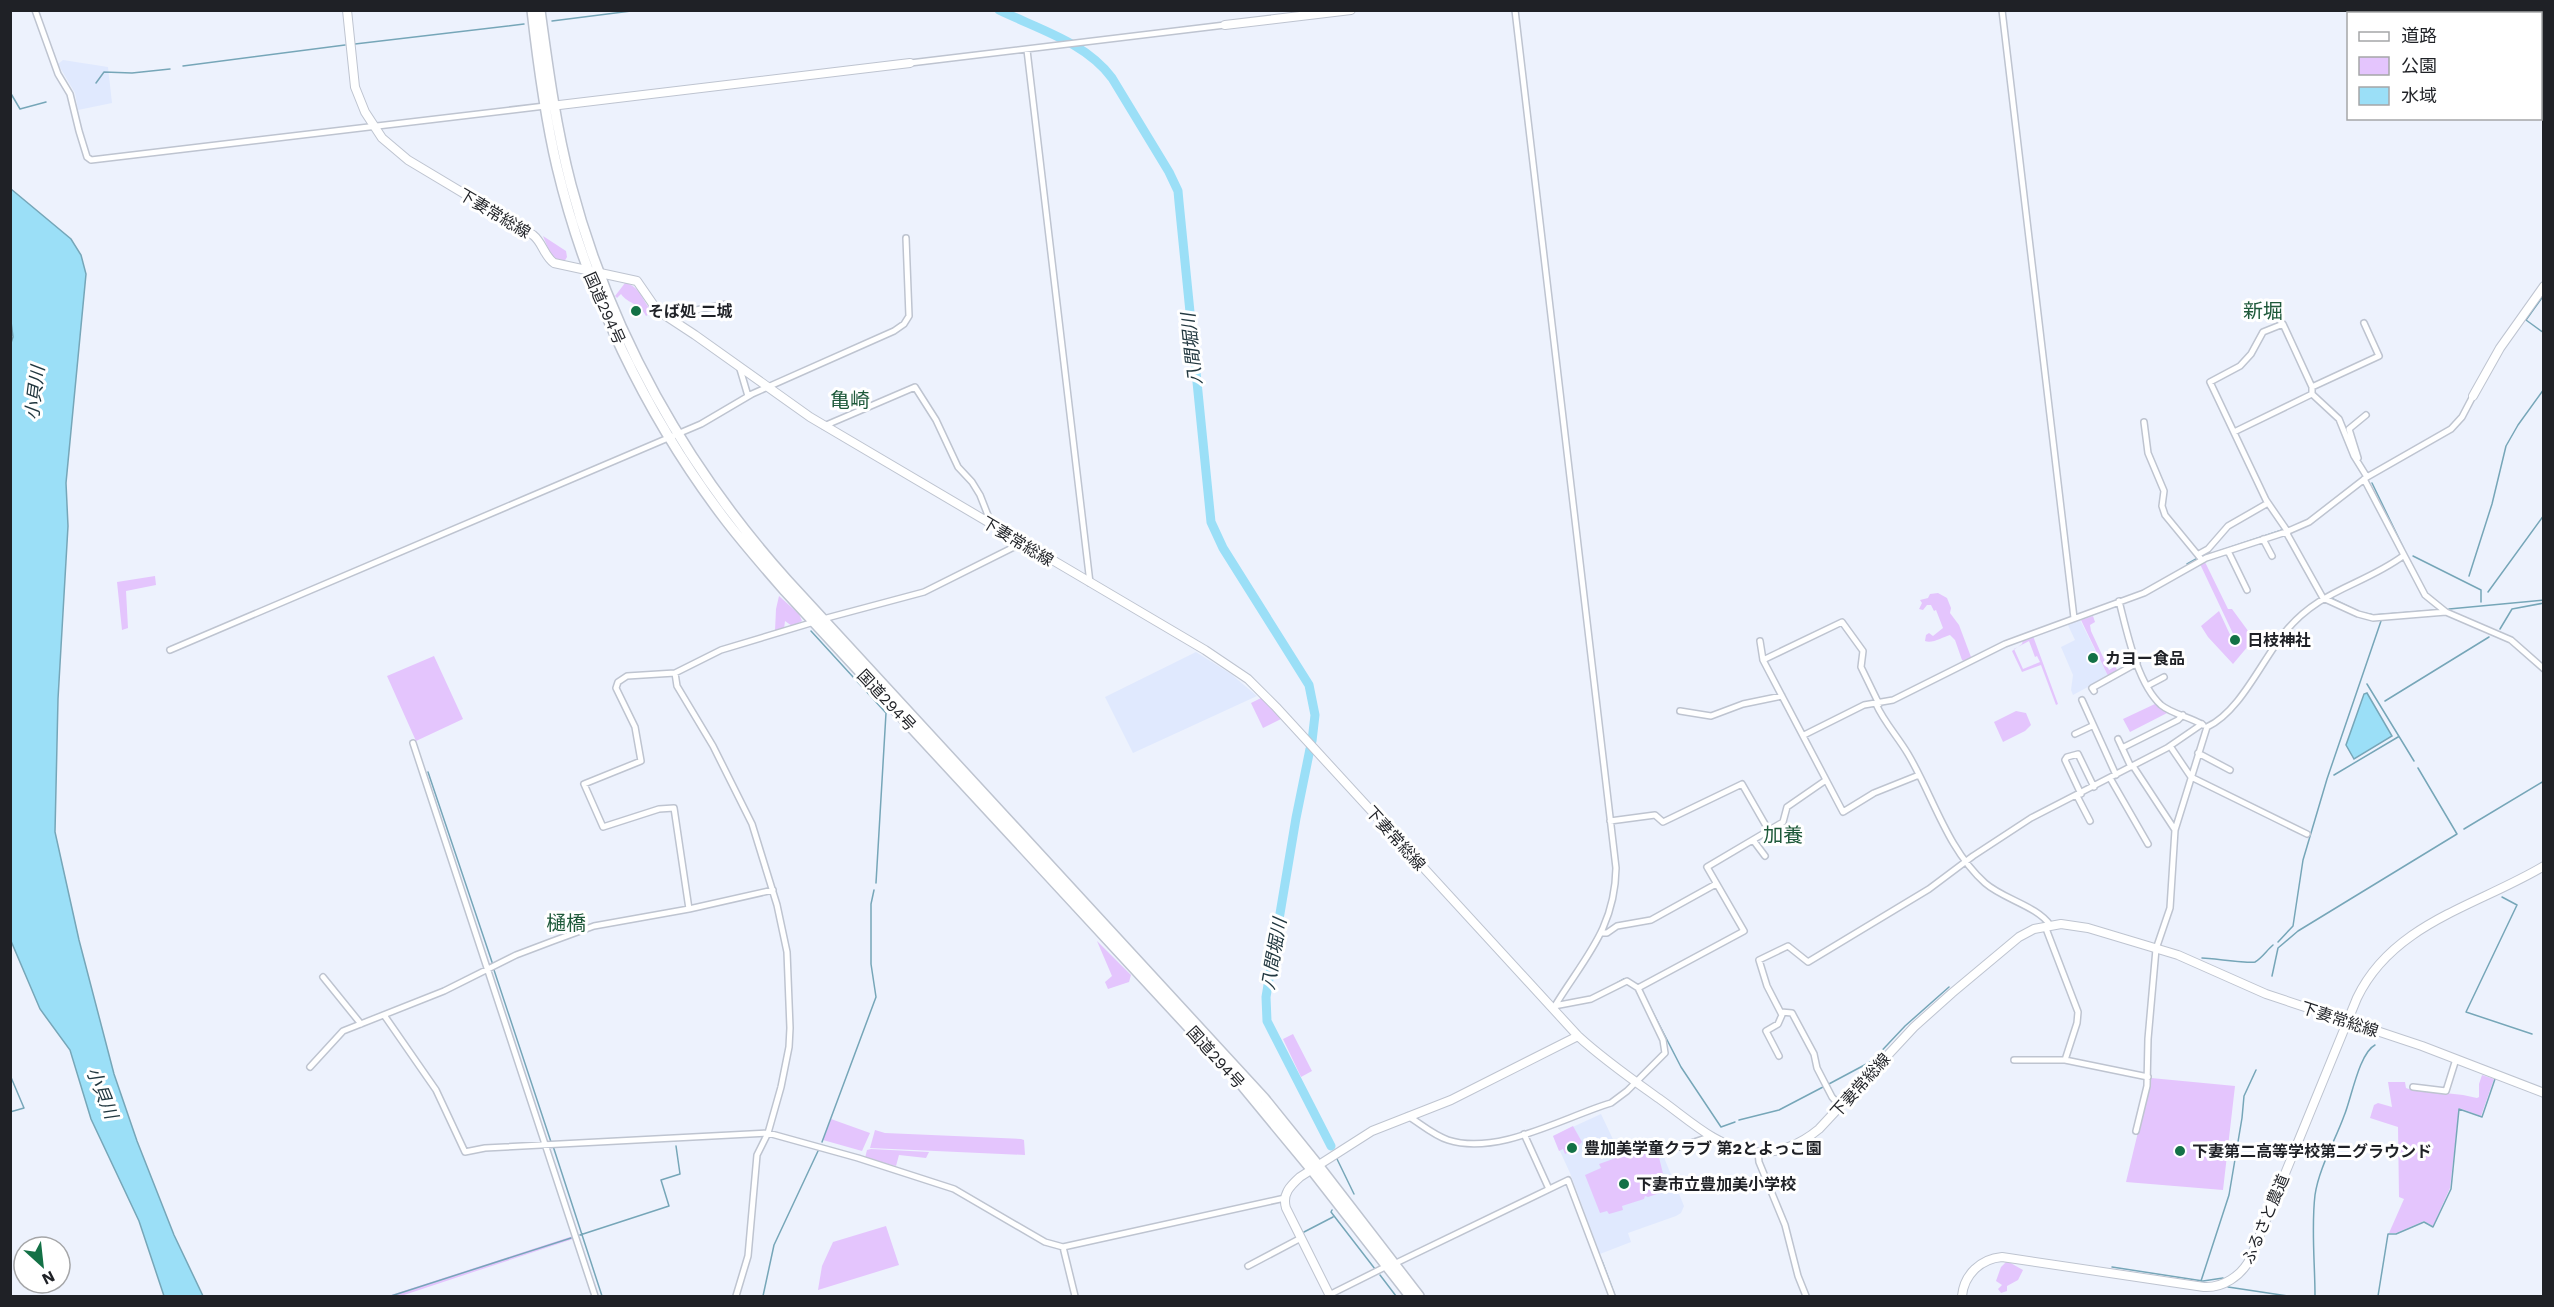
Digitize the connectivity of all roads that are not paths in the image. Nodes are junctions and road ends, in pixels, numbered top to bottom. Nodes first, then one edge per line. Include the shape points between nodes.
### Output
1 (35, 10) edge
2 (347, 10) edge
3 (532, 10) edge
4 (540, 10) edge
5 (1350, 10) edge
6 (1515, 10) edge
7 (2002, 10) edge
8 (1225, 25) joint
9 (1027, 50) junction
10 (910, 63) joint
11 (549, 106) junction
12 (374, 128) junction
13 (906, 238) dead end
14 (594, 272) junction
15 (2544, 286) edge
16 (726, 304) dead end
17 (666, 316) junction
18 (2364, 323) dead end
19 (740, 369) junction
20 (766, 387) junction
21 (2312, 391) junction
22 (748, 396) junction
23 (2473, 396) joint
24 (2366, 415) dead end
25 (2144, 422) dead end
26 (824, 426) junction
27 (2234, 432) junction
28 (673, 436) junction
29 (2358, 458) junction
30 (2366, 478) junction
31 (2268, 503) junction
32 (991, 524) junction
33 (2287, 532) junction
34 (2263, 539) junction
35 (1022, 543) junction
36 (2228, 551) junction
37 (2272, 556) dead end
38 (2403, 556) junction
39 (2201, 557) junction
40 (1090, 583) junction
41 (2247, 590) dead end
42 (2323, 598) junction
43 (2118, 601) junction
44 (2446, 612) junction
45 (1830, 618) dead end
46 (2074, 618) junction
47 (818, 621) junction
48 (1833, 625) junction
49 (1760, 641) dead end
50 (170, 650) dead end
51 (1763, 660) junction
52 (2137, 663) junction
53 (2544, 669) edge
54 (675, 673) junction
55 (2164, 677) dead end
56 (2147, 686) junction
57 (2094, 691) dead end
58 (1782, 696) junction
59 (2082, 700) dead end
60 (1877, 704) junction
61 (1680, 711) dead end
62 (2183, 715) junction
63 (2204, 725) junction
64 (2092, 726) junction
65 (2074, 734) dead end
66 (1804, 735) junction
67 (2118, 740) dead end
68 (414, 743) dead end
69 (2170, 746) junction
70 (2122, 748) junction
71 (2198, 753) junction
72 (2132, 766) junction
73 (2230, 770) dead end
74 (1919, 775) junction
75 (2113, 777) junction
76 (2191, 777) junction
77 (1826, 780) junction
78 (2094, 787) junction
79 (2079, 795) junction
80 (1610, 821) junction
81 (2090, 822) dead end
82 (2175, 830) junction
83 (1769, 831) junction
84 (2307, 834) dead end
85 (1753, 840) junction
86 (2148, 844) dead end
87 (1765, 856) dead end
88 (1967, 861) junction
89 (2544, 866) edge
90 (1716, 884) junction
91 (773, 890) junction
92 (689, 909) junction
93 (2048, 926) junction
94 (1602, 933) junction
95 (2156, 949) junction
96 (489, 968) junction
97 (323, 977) dead end
98 (1638, 988) junction
99 (1553, 1008) junction
100 (1781, 1012) junction
101 (384, 1015) junction
102 (2347, 1021) junction
103 (361, 1024) junction
104 (1578, 1036) junction
105 (1779, 1056) dead end
106 (2456, 1059) junction
107 (2014, 1060) dead end
108 (2065, 1060) junction
109 (310, 1067) dead end
110 (2148, 1077) junction
111 (1636, 1082) junction
112 (2414, 1087) dead end
113 (2544, 1093) edge
114 (1840, 1106) junction
115 (1408, 1116) junction
116 (2136, 1131) dead end
117 (768, 1133) junction
118 (1524, 1134) junction
119 (1712, 1136) junction
120 (548, 1146) junction
121 (1658, 1146) dead end
122 (1758, 1152) junction
123 (1315, 1167) junction
124 (1550, 1189) junction
125 (1285, 1198) junction
126 (1301, 1238) junction
127 (1063, 1247) junction
128 (1390, 1265) junction
129 (1248, 1266) dead end
130 (595, 1296) edge
131 (736, 1296) edge
132 (1075, 1296) edge
133 (1329, 1296) edge
134 (1410, 1296) edge
135 (1419, 1296) edge
136 (1612, 1296) edge
137 (1806, 1296) edge
138 (1962, 1296) edge

1 - 12 street via 58,74 70,94 89,160
2 - 12 main road, 下妻常総線 via 355,87
3 - 11 highway, 国道294号
4 - 11 highway, 国道294号
5 - 8 main road
6 - 80 street
7 - 46 street
8 - 9 street
9 - 10 street
9 - 40 street
10 - 11 main road
11 - 12 street
11 - 14 highway, 国道294号
12 - 14 main road, 下妻常総線 via 408,160 533,235 551,261
13 - 20 street via 909,312 904,324 888,335
14 - 17 main road, 下妻常総線 via 637,281 652,305
14 - 28 highway, 国道294号
15 - 23 main road via 2500,348
16 - 17 street
17 - 19 main road, 下妻常総線
18 - 21 street via 2379,356
19 - 20 main road, 下妻常総線
19 - 22 street
20 - 22 street
20 - 26 main road, 下妻常総線
21 - 27 street
21 - 27 street via 2283,324 2263,332 2240,366 2210,382
21 - 29 street via 2339,419
22 - 28 street
23 - 30 street via 2451,429
24 - 29 street via 2349,429
25 - 39 street via 2148,453 2164,491 2165,516
26 - 32 main road, 下妻常総線
26 - 32 street via 915,387 958,467 980,495
27 - 31 street
28 - 47 highway, 国道294号
28 - 50 street
29 - 30 street
30 - 33 street via 2317,518
30 - 38 street
31 - 33 street
31 - 39 street via 2228,526
32 - 35 main road, 下妻常総線
33 - 34 street
33 - 42 street
34 - 36 street
34 - 37 street
35 - 40 main road, 下妻常総線
35 - 47 street via 924,592
36 - 39 street
36 - 41 street
38 - 42 street
38 - 44 street via 2425,595
39 - 43 street via 2149,590
40 - 99 main road, 下妻常総線 via 1205,650 1257,686
42 - 44 street via 2373,618
42 - 63 street via 2294,621 2217,722
43 - 46 street
43 - 52 street
44 - 53 street via 2511,640
45 - 48 street
46 - 60 street via 1996,648 1893,700
47 - 54 street via 721,650
47 - 123 highway, 国道294号
48 - 51 street
48 - 60 street via 1844,624 1863,651 1861,667
49 - 51 street
51 - 58 street
52 - 56 street
52 - 57 street via 2092,687
54 - 91 street via 677,686 712,743 752,824
54 - 92 street via 627,676 616,684 635,727 641,760 584,785 603,827 674,808
55 - 56 street
56 - 62 street via 2163,706
58 - 61 street via 1711,716
58 - 66 street
59 - 64 street
60 - 66 street via 1864,705
60 - 74 street
62 - 63 street
62 - 70 street
63 - 69 street
63 - 71 street
64 - 65 street
64 - 75 street
66 - 77 street
67 - 70 street
68 - 96 street
69 - 72 street
69 - 76 street
70 - 72 street
71 - 73 street
71 - 76 street
72 - 75 street
72 - 82 street
74 - 77 street via 1874,793 1843,812
74 - 88 street via 1943,826
75 - 78 street
75 - 86 street
76 - 82 street
76 - 84 street
77 - 83 street via 1787,807 1783,822
78 - 79 street
78 - 79 street via 2078,754 2067,757
79 - 81 street
79 - 88 street via 2031,818
80 - 83 street via 1655,815 1663,822 1742,784
80 - 94 street via 1616,882
82 - 95 street via 2170,908
83 - 85 street
85 - 87 street
85 - 90 street via 1707,867
88 - 93 street via 1986,884 2043,917
88 - 100 street via 1929,889 1808,962 1788,946 1759,960
89 - 102 main road, ふるさと農道 via 2405,939 2370,974
90 - 94 street via 1651,920
90 - 98 street via 1744,931
91 - 92 street
91 - 117 street via 787,952 790,1028 785,1071
92 - 96 street via 594,927
93 - 95 main road, 下妻常総線 via 2079,926
93 - 108 street via 2078,1012
93 - 114 main road, 下妻常総線 via 2014,940 1940,1004
94 - 99 street
95 - 102 main road, 下妻常総線 via 2266,994
95 - 110 street
96 - 101 street via 444,992
96 - 120 street
97 - 103 street
98 - 99 street via 1627,981 1591,999
98 - 111 street via 1666,1049
99 - 104 main road, 下妻常総線
100 - 105 street via 1780,1021 1766,1031
100 - 114 street via 1792,1012 1815,1064
101 - 103 street
101 - 120 street via 436,1090 465,1152
102 - 106 main road, 下妻常総線
102 - 138 main road, ふるさと農道 via 2250,1259 2235,1277 2219,1286 2204,1287 2002,1257 1977,1267
103 - 109 street via 343,1030
104 - 111 main road, 下妻常総線
104 - 115 main road via 1451,1100
106 - 112 street via 2446,1091
106 - 113 main road, 下妻常総線
107 - 108 street
108 - 110 street
110 - 116 street
111 - 118 street via 1611,1103
111 - 119 main road, 下妻常総線
114 - 122 main road, 下妻常総線 via 1819,1129 1800,1142
115 - 118 street via 1436,1134 1464,1143 1499,1142
115 - 123 main road via 1372,1131
117 - 120 street
117 - 127 street via 954,1189 1045,1242
117 - 131 street via 756,1155 748,1256
118 - 124 street
119 - 121 street via 1679,1147
119 - 122 main road, 下妻常総線 via 1736,1148
120 - 130 street
122 - 137 street
123 - 125 main road via 1289,1186
123 - 128 highway, 国道294号
124 - 128 street
124 - 136 street via 1568,1180
125 - 126 main road
125 - 127 street
126 - 129 street
126 - 133 main road
127 - 132 street
128 - 133 street
128 - 134 highway, 国道294号
128 - 135 highway, 国道294号

